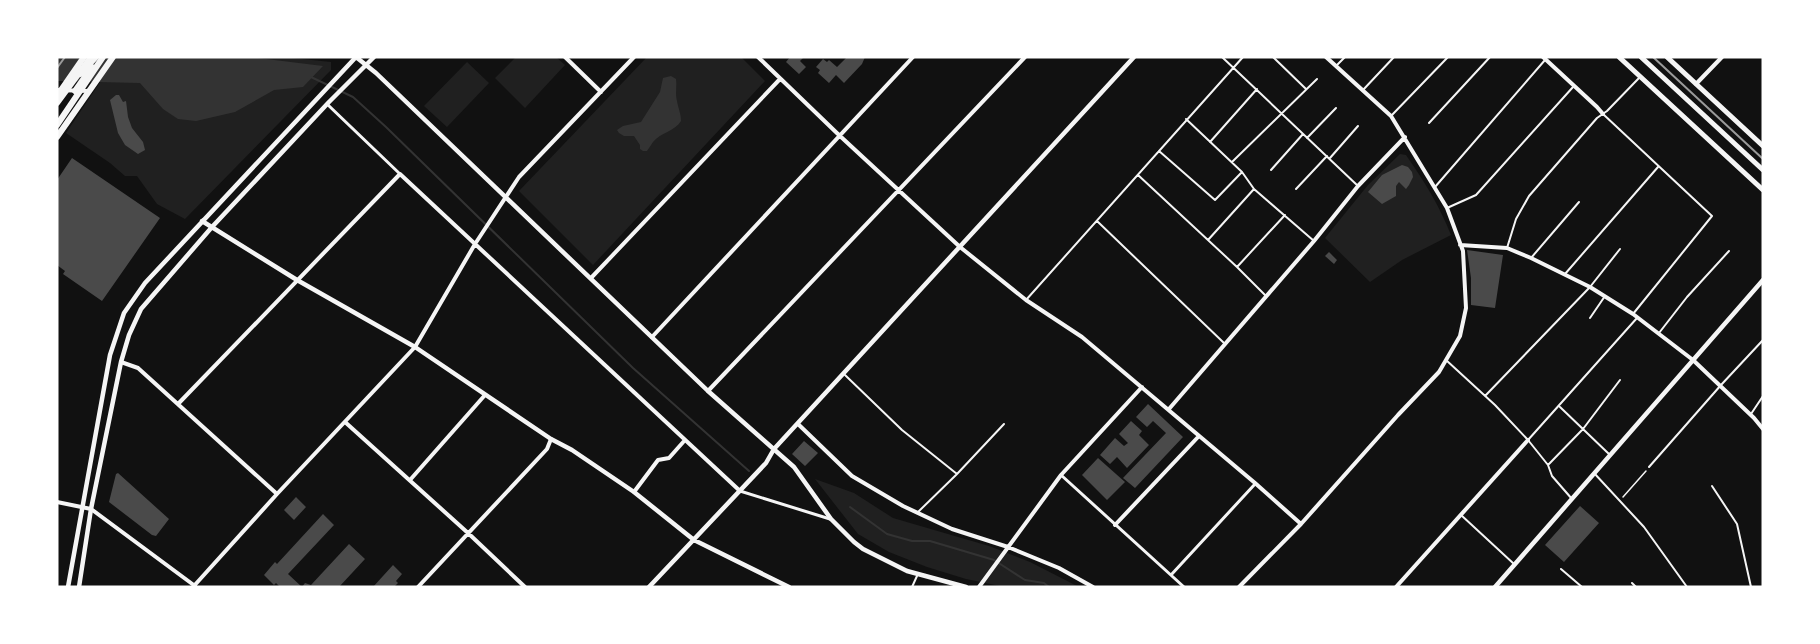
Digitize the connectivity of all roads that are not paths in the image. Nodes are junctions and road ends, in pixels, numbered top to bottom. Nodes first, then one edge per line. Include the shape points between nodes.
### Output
1 (84, 57) edge
2 (91, 57) edge
3 (100, 57) edge
4 (113, 57) edge
5 (356, 57) edge
6 (374, 57) edge
7 (565, 57) edge
8 (634, 57) edge
9 (758, 57) edge
10 (913, 57) edge
11 (1024, 57) edge
12 (1134, 57) edge
13 (1222, 57) edge
14 (1244, 57) edge
15 (1273, 57) edge
16 (1326, 57) edge
17 (1345, 57) edge
18 (1394, 57) edge
19 (1448, 57) edge
20 (1490, 57) edge
21 (1619, 57) edge
22 (1641, 57) edge
23 (1667, 57) edge
24 (1722, 57) edge
25 (1544, 58) edge
26 (366, 65) junction
27 (1336, 66) junction
28 (1233, 68) junction
29 (1640, 77) junction
30 (780, 79) junction
31 (1317, 79) dead end
32 (1696, 84) junction
33 (1574, 86) junction
34 (90, 89) junction
35 (1257, 89) junction
36 (1306, 89) junction
37 (61, 90) edge
38 (1363, 90) junction
39 (75, 91) junction
40 (601, 92) junction
41 (57, 103) edge
42 (328, 103) junction
43 (1336, 108) dead end
44 (1281, 112) junction
45 (1603, 114) junction
46 (1391, 116) junction
47 (57, 117) edge
48 (1186, 120) junction
49 (1429, 123) dead end
50 (57, 125) edge
51 (1358, 126) dead end
52 (1303, 134) junction
53 (840, 136) junction
54 (57, 137) edge
55 (1405, 137) junction
56 (1308, 138) junction
57 (1210, 142) junction
58 (1763, 146) edge
59 (1159, 151) junction
60 (1328, 157) junction
61 (1232, 162) junction
62 (1659, 166) junction
63 (1271, 170) dead end
64 (1763, 170) edge
65 (1242, 172) junction
66 (400, 174) junction
67 (1138, 175) junction
68 (1358, 186) junction
69 (1435, 187) junction
70 (1254, 189) junction
71 (1296, 189) dead end
72 (1763, 190) edge
73 (898, 191) junction
74 (506, 197) junction
75 (1579, 202) dead end
76 (1447, 208) junction
77 (1285, 215) junction
78 (202, 221) junction
79 (1097, 221) junction
80 (212, 227) junction
81 (1208, 240) junction
82 (1314, 241) junction
83 (475, 244) junction
84 (1460, 245) junction
85 (960, 247) junction
86 (1507, 248) junction
87 (1620, 249) dead end
88 (1730, 251) dead end
89 (1531, 258) junction
90 (1237, 267) junction
91 (1565, 274) junction
92 (591, 278) junction
93 (297, 280) junction
94 (1763, 280) edge
95 (1590, 287) junction
96 (1266, 296) junction
97 (1605, 296) junction
98 (1026, 300) junction
99 (1633, 314) junction
100 (1590, 318) dead end
101 (1637, 318) junction
102 (1659, 333) junction
103 (652, 337) junction
104 (1763, 340) edge
105 (1224, 344) junction
106 (415, 347) junction
107 (1446, 360) junction
108 (1693, 360) junction
109 (121, 362) junction
110 (844, 373) junction
111 (1620, 380) dead end
112 (1721, 385) junction
113 (1142, 387) junction
114 (708, 391) junction
115 (485, 395) junction
116 (1485, 396) junction
117 (1763, 396) edge
118 (177, 404) junction
119 (1559, 406) junction
120 (1169, 409) junction
121 (1751, 414) junction
122 (345, 422) junction
123 (798, 424) junction
124 (1004, 424) dead end
125 (1583, 429) junction
126 (1763, 429) edge
127 (1199, 436) junction
128 (551, 439) junction
129 (686, 440) junction
130 (1528, 440) junction
131 (774, 449) junction
132 (1610, 455) junction
133 (1548, 465) junction
134 (1649, 467) road end
135 (1594, 473) junction
136 (957, 474) junction
137 (1060, 475) junction
138 (410, 480) junction
139 (1255, 483) junction
140 (1713, 486) dead end
141 (742, 489) junction
142 (634, 492) junction
143 (277, 494) junction
144 (1572, 499) junction
145 (57, 502) edge
146 (82, 507) junction
147 (92, 509) junction
148 (917, 513) junction
149 (1461, 515) junction
150 (831, 519) junction
151 (1301, 524) junction
152 (1115, 525) junction
153 (468, 533) junction
154 (694, 540) junction
155 (1008, 547) junction
156 (1514, 564) junction
157 (1561, 569) dead end
158 (918, 575) junction
159 (1171, 575) junction
160 (1632, 583) dead end
161 (980, 585) edge
162 (194, 586) edge
163 (68, 587) edge
164 (79, 587) edge
165 (418, 587) edge
166 (525, 587) edge
167 (649, 587) edge
168 (789, 587) edge
169 (912, 587) edge
170 (966, 587) edge
171 (1093, 587) edge
172 (1184, 587) edge
173 (1239, 587) edge
174 (1396, 587) edge
175 (1495, 587) edge
176 (1582, 587) edge
177 (1636, 587) edge
178 (1687, 587) edge
179 (1751, 587) edge

1 - 37 main road
2 - 41 main road
3 - 34 main road
3 - 37 main road
3 - 39 main road
3 - 50 main road
4 - 34 main road
5 - 26 street
5 - 78 street
6 - 26 street
7 - 40 street
8 - 40 street
9 - 30 street
10 - 53 street
11 - 73 street
12 - 85 street
13 - 28 lane
14 - 28 lane
15 - 36 lane
16 - 27 street
17 - 27 lane
18 - 38 lane
19 - 46 lane
20 - 49 lane
21 - 29 main road
22 - 64 main road
23 - 32 main road
24 - 32 street
25 - 33 street
25 - 69 lane
26 - 42 street
26 - 74 street
27 - 38 street
28 - 35 lane
28 - 48 lane
29 - 45 lane
29 - 72 main road
30 - 53 street
30 - 92 street
31 - 36 lane
32 - 58 main road
33 - 45 street
33 - 76 lane via 1476,195
34 - 39 street
34 - 54 main road
35 - 44 lane
35 - 57 lane
36 - 44 lane
37 - 39 street
38 - 46 street
39 - 47 main road
40 - 74 street via 519,177
42 - 66 street
42 - 80 street
43 - 56 lane
44 - 52 lane
44 - 61 lane
45 - 62 lane
45 - 86 lane via 1529,196 1516,219
46 - 55 street
48 - 57 lane
48 - 59 lane
51 - 60 lane
52 - 56 lane
52 - 63 lane
53 - 73 street
53 - 103 street
55 - 68 street
55 - 69 street
56 - 60 lane
57 - 61 lane
59 - 65 lane via 1215,200
59 - 67 lane
60 - 68 lane
60 - 71 lane
61 - 65 lane
62 - 91 lane
62 - 99 lane via 1712,216
65 - 70 lane
66 - 83 street
66 - 93 street
67 - 79 lane
67 - 81 lane
68 - 82 street
69 - 76 street
70 - 77 lane
70 - 81 lane
73 - 85 street
73 - 114 street
74 - 83 street
74 - 92 street
75 - 89 lane
76 - 84 street
77 - 82 lane
77 - 90 lane
78 - 80 street
78 - 146 street via 124,313 110,355
79 - 98 lane
79 - 105 lane
80 - 93 street
80 - 109 street via 141,309
81 - 90 lane
82 - 96 street
83 - 106 street
83 - 129 street
84 - 86 street
84 - 107 street via 1466,308 1460,336
85 - 98 street
85 - 110 street
86 - 89 street
87 - 95 lane
88 - 102 lane
89 - 91 street
90 - 96 lane
91 - 95 street
92 - 103 street
93 - 106 street
93 - 118 street
94 - 108 street
95 - 97 street
95 - 116 lane
96 - 105 street
97 - 99 street
97 - 100 lane
98 - 113 street via 1082,337
99 - 101 street
101 - 102 street
101 - 119 lane
102 - 108 street
103 - 114 street
104 - 112 lane
105 - 120 street
106 - 115 street
106 - 122 street
107 - 116 lane
107 - 151 street
108 - 112 street
108 - 132 street
109 - 118 street via 138,368
109 - 147 street
110 - 123 street
110 - 136 lane via 902,430
111 - 125 lane
112 - 121 street
112 - 134 lane
113 - 120 street
113 - 137 street
114 - 131 street
115 - 128 street
115 - 138 street
116 - 130 lane
117 - 121 lane
118 - 143 street
119 - 125 lane
119 - 130 lane
120 - 127 street
121 - 126 street
122 - 138 street
122 - 143 street
123 - 131 street
123 - 148 street via 852,476
124 - 136 lane
125 - 132 lane
125 - 133 lane
127 - 139 street
127 - 152 street
128 - 142 street
128 - 153 street via 547,449
129 - 141 street
129 - 142 street via 669,458 658,460
130 - 133 lane
130 - 149 street
131 - 141 street
131 - 150 street via 794,467
132 - 135 street
133 - 144 lane via 1552,476
135 - 144 street
135 - 178 lane via 1644,527
136 - 148 lane
137 - 152 street
137 - 155 street
138 - 153 street
139 - 151 street
139 - 159 street
140 - 179 lane via 1737,524
141 - 150 street
141 - 154 street
142 - 154 street
143 - 162 street
144 - 156 street
145 - 146 street
146 - 147 street
146 - 163 street
147 - 162 street
147 - 164 street
148 - 155 street
149 - 156 lane
149 - 174 street
150 - 158 street via 863,549
151 - 173 street
152 - 159 street
153 - 165 street
153 - 166 street
154 - 167 street
154 - 168 street
155 - 161 street
155 - 171 street
156 - 175 street
157 - 176 lane
158 - 169 lane
158 - 170 street
159 - 172 street
160 - 177 lane

